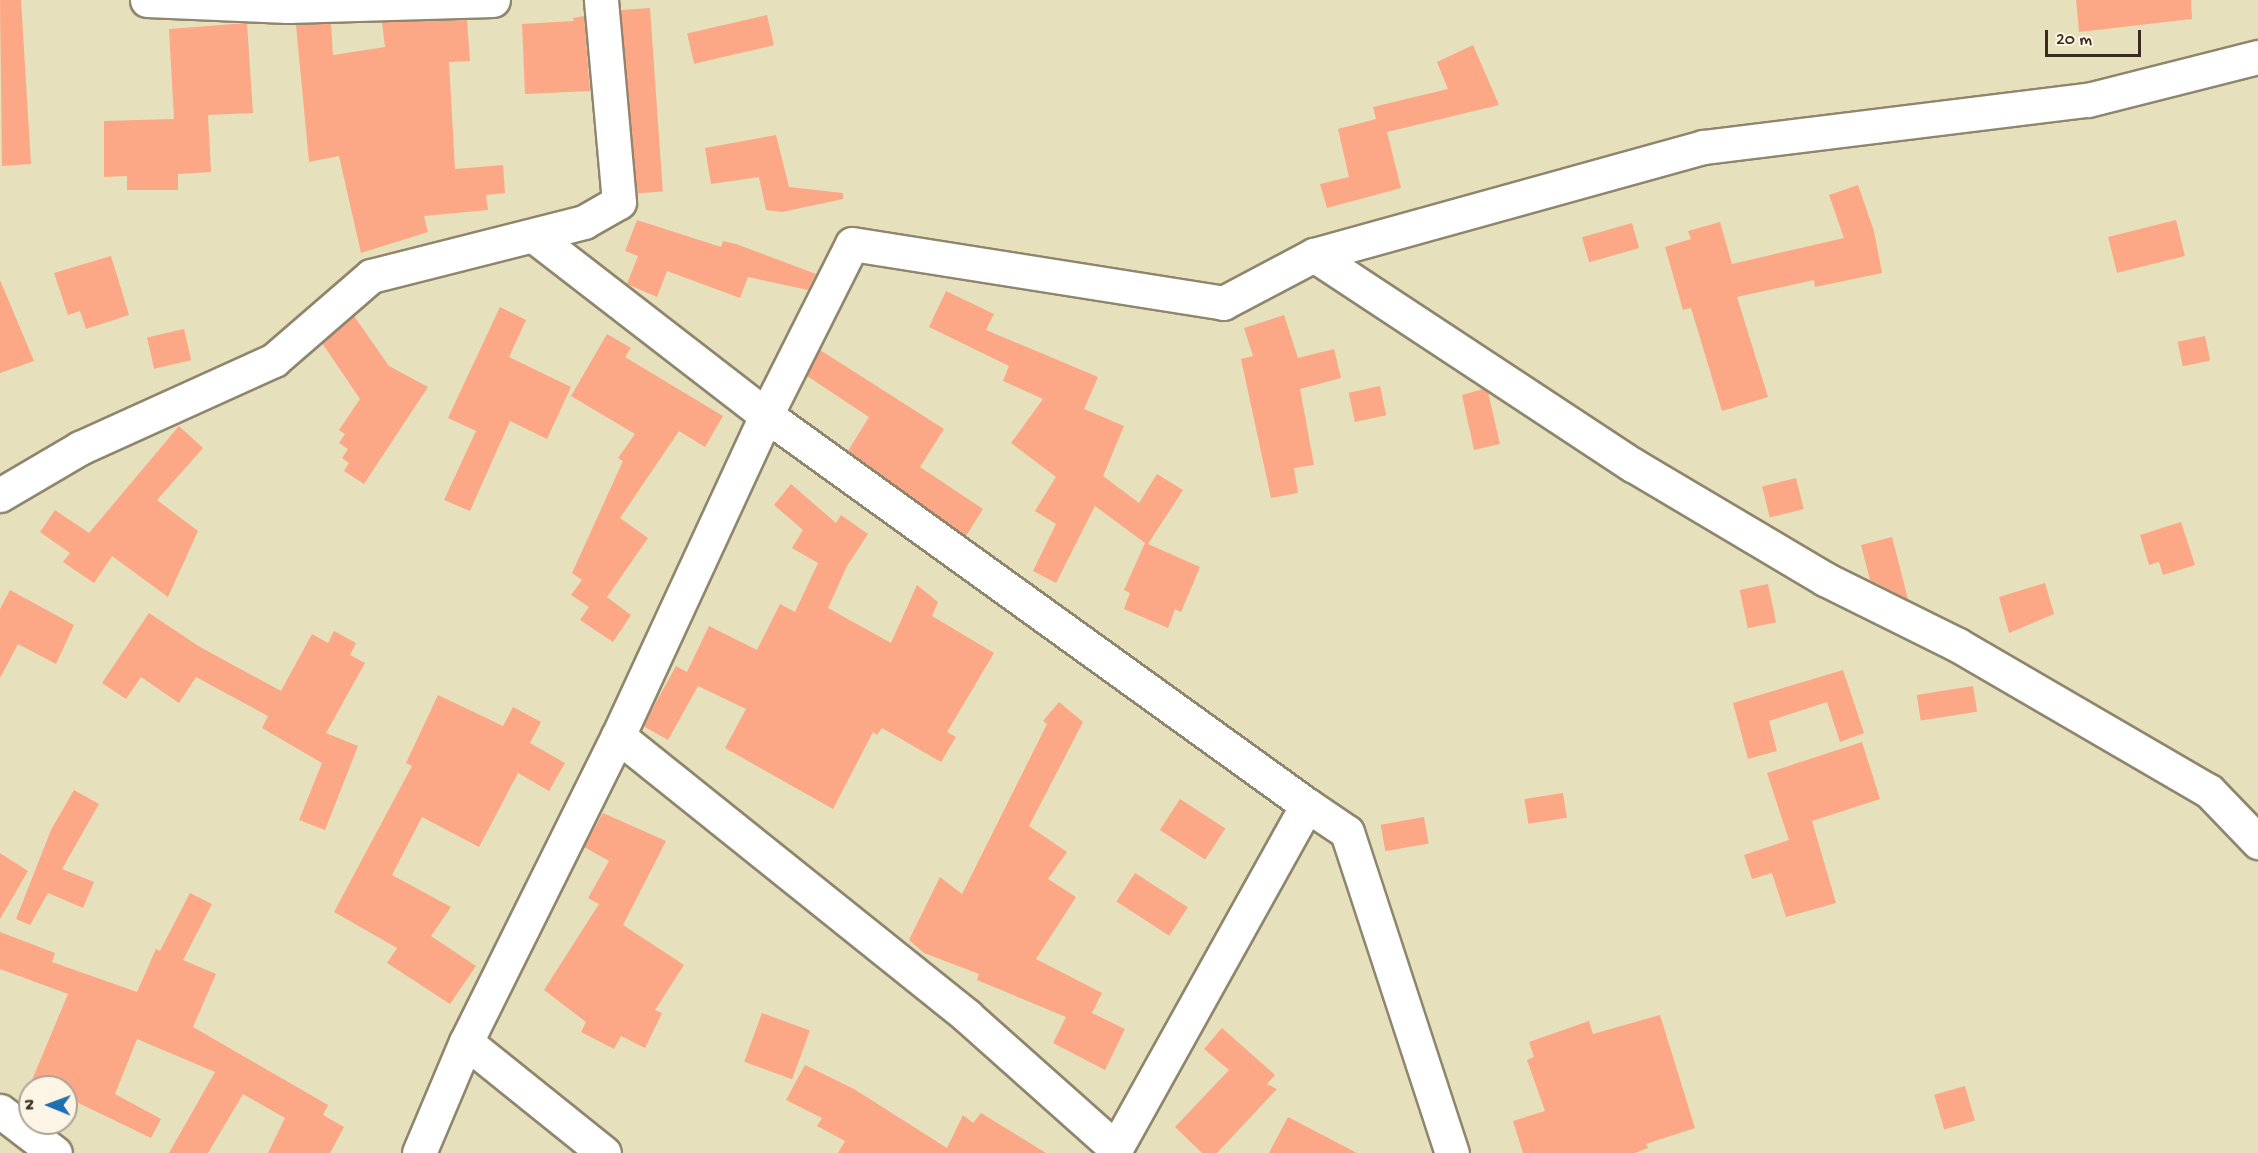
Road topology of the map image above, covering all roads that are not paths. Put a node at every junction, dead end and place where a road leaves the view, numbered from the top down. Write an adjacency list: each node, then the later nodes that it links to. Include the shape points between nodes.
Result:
1 (147, 0): 2 (street, via 288,6)
2 (492, 0)
3 (601, 0): 5 (street, via 619,202 584,222)
4 (2258, 57): 6 (street, via 2088,100 1702,147)
5 (534, 236): 7 (street); 8 (street, via 371,276 274,360 80,448)
6 (1314, 255): 7 (street, via 1223,303 852,244); 11 (street, via 1633,465 1825,579 1959,645 2209,790)
7 (766, 415): 9 (street); 10 (street)
8 (0, 494)
9 (618, 736): 12 (street); 14 (street, via 967,1016)
10 (1306, 805): 14 (street); 18 (street, via 1347,832)
11 (2258, 842)
12 (466, 1042): 16 (street); 17 (street)
13 (0, 1111): 15 (street)
14 (1114, 1151)
15 (55, 1153)
16 (418, 1153)
17 (604, 1153)
18 (1452, 1153)

